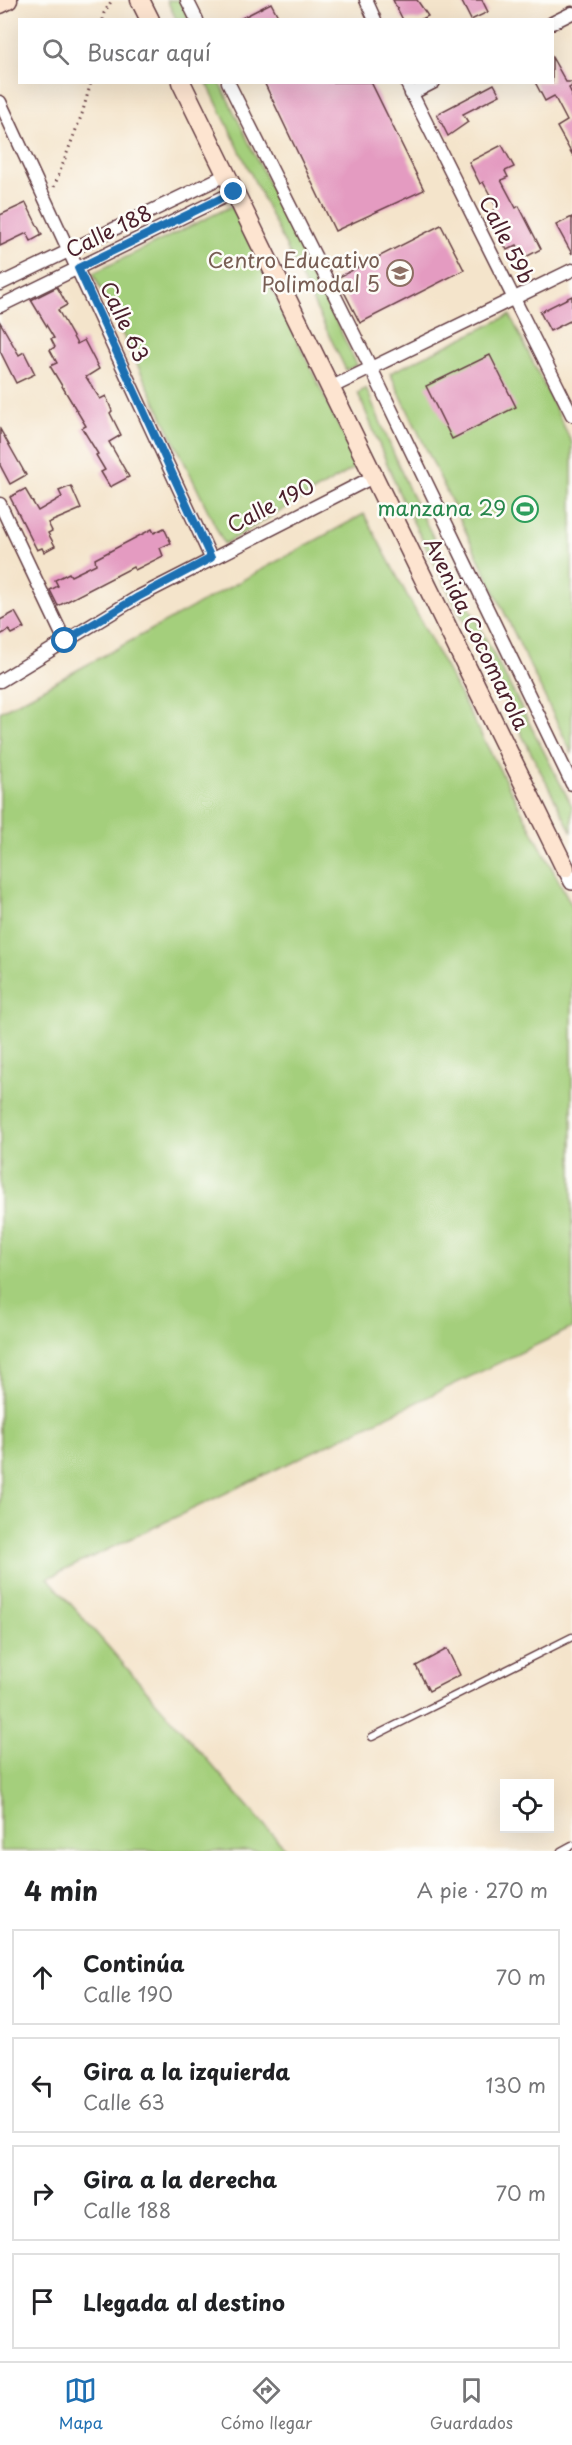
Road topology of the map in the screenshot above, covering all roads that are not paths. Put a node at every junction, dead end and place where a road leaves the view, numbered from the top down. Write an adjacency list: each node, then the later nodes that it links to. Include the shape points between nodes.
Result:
1 (8, 0): 5 (main road)
2 (140, 0): 7 (main road)
3 (187, 0): 8 (street)
4 (366, 0): 9 (street)
5 (0, 3)
6 (572, 13): 10 (street)
7 (149, 18)
8 (196, 18)
9 (374, 18)
10 (554, 22)
11 (182, 84): 16 (main road, Avenida Cocomarola)
12 (229, 84): 24 (street)
13 (426, 84): 14 (street)
14 (409, 88): 22 (street, Calle 59b)
15 (0, 102): 18 (street, Calle 63)
16 (226, 175): 17 (main road, Avenida Cocomarola); 18 (street, Calle 188)
17 (234, 192): 19 (street, Calle 188); 25 (main road, Avenida Cocomarola)
18 (70, 250): 19 (street, Calle 63); 21 (street, Calle 188)
19 (78, 268): 23 (street, Calle 188); 29 (street, Calle 63)
20 (572, 270): 22 (street)
21 (0, 284)
22 (514, 298): 24 (street); 26 (street, Calle 59b)
23 (0, 306)
24 (371, 368): 25 (street); 32 (street)
25 (330, 388): 27 (main road, Avenida Cocomarola)
26 (572, 415)
27 (373, 477): 29 (street, Calle 190); 33 (main road, Avenida Cocomarola)
28 (0, 504): 30 (street)
29 (211, 558): 30 (street, Calle 190)
30 (65, 641): 31 (street, Calle 190)
31 (0, 681)
32 (572, 784)
33 (570, 871)
34 (572, 1637): 35 (lane)
35 (372, 1737)
36 (572, 1845): 37 (lane)
37 (561, 1851)

